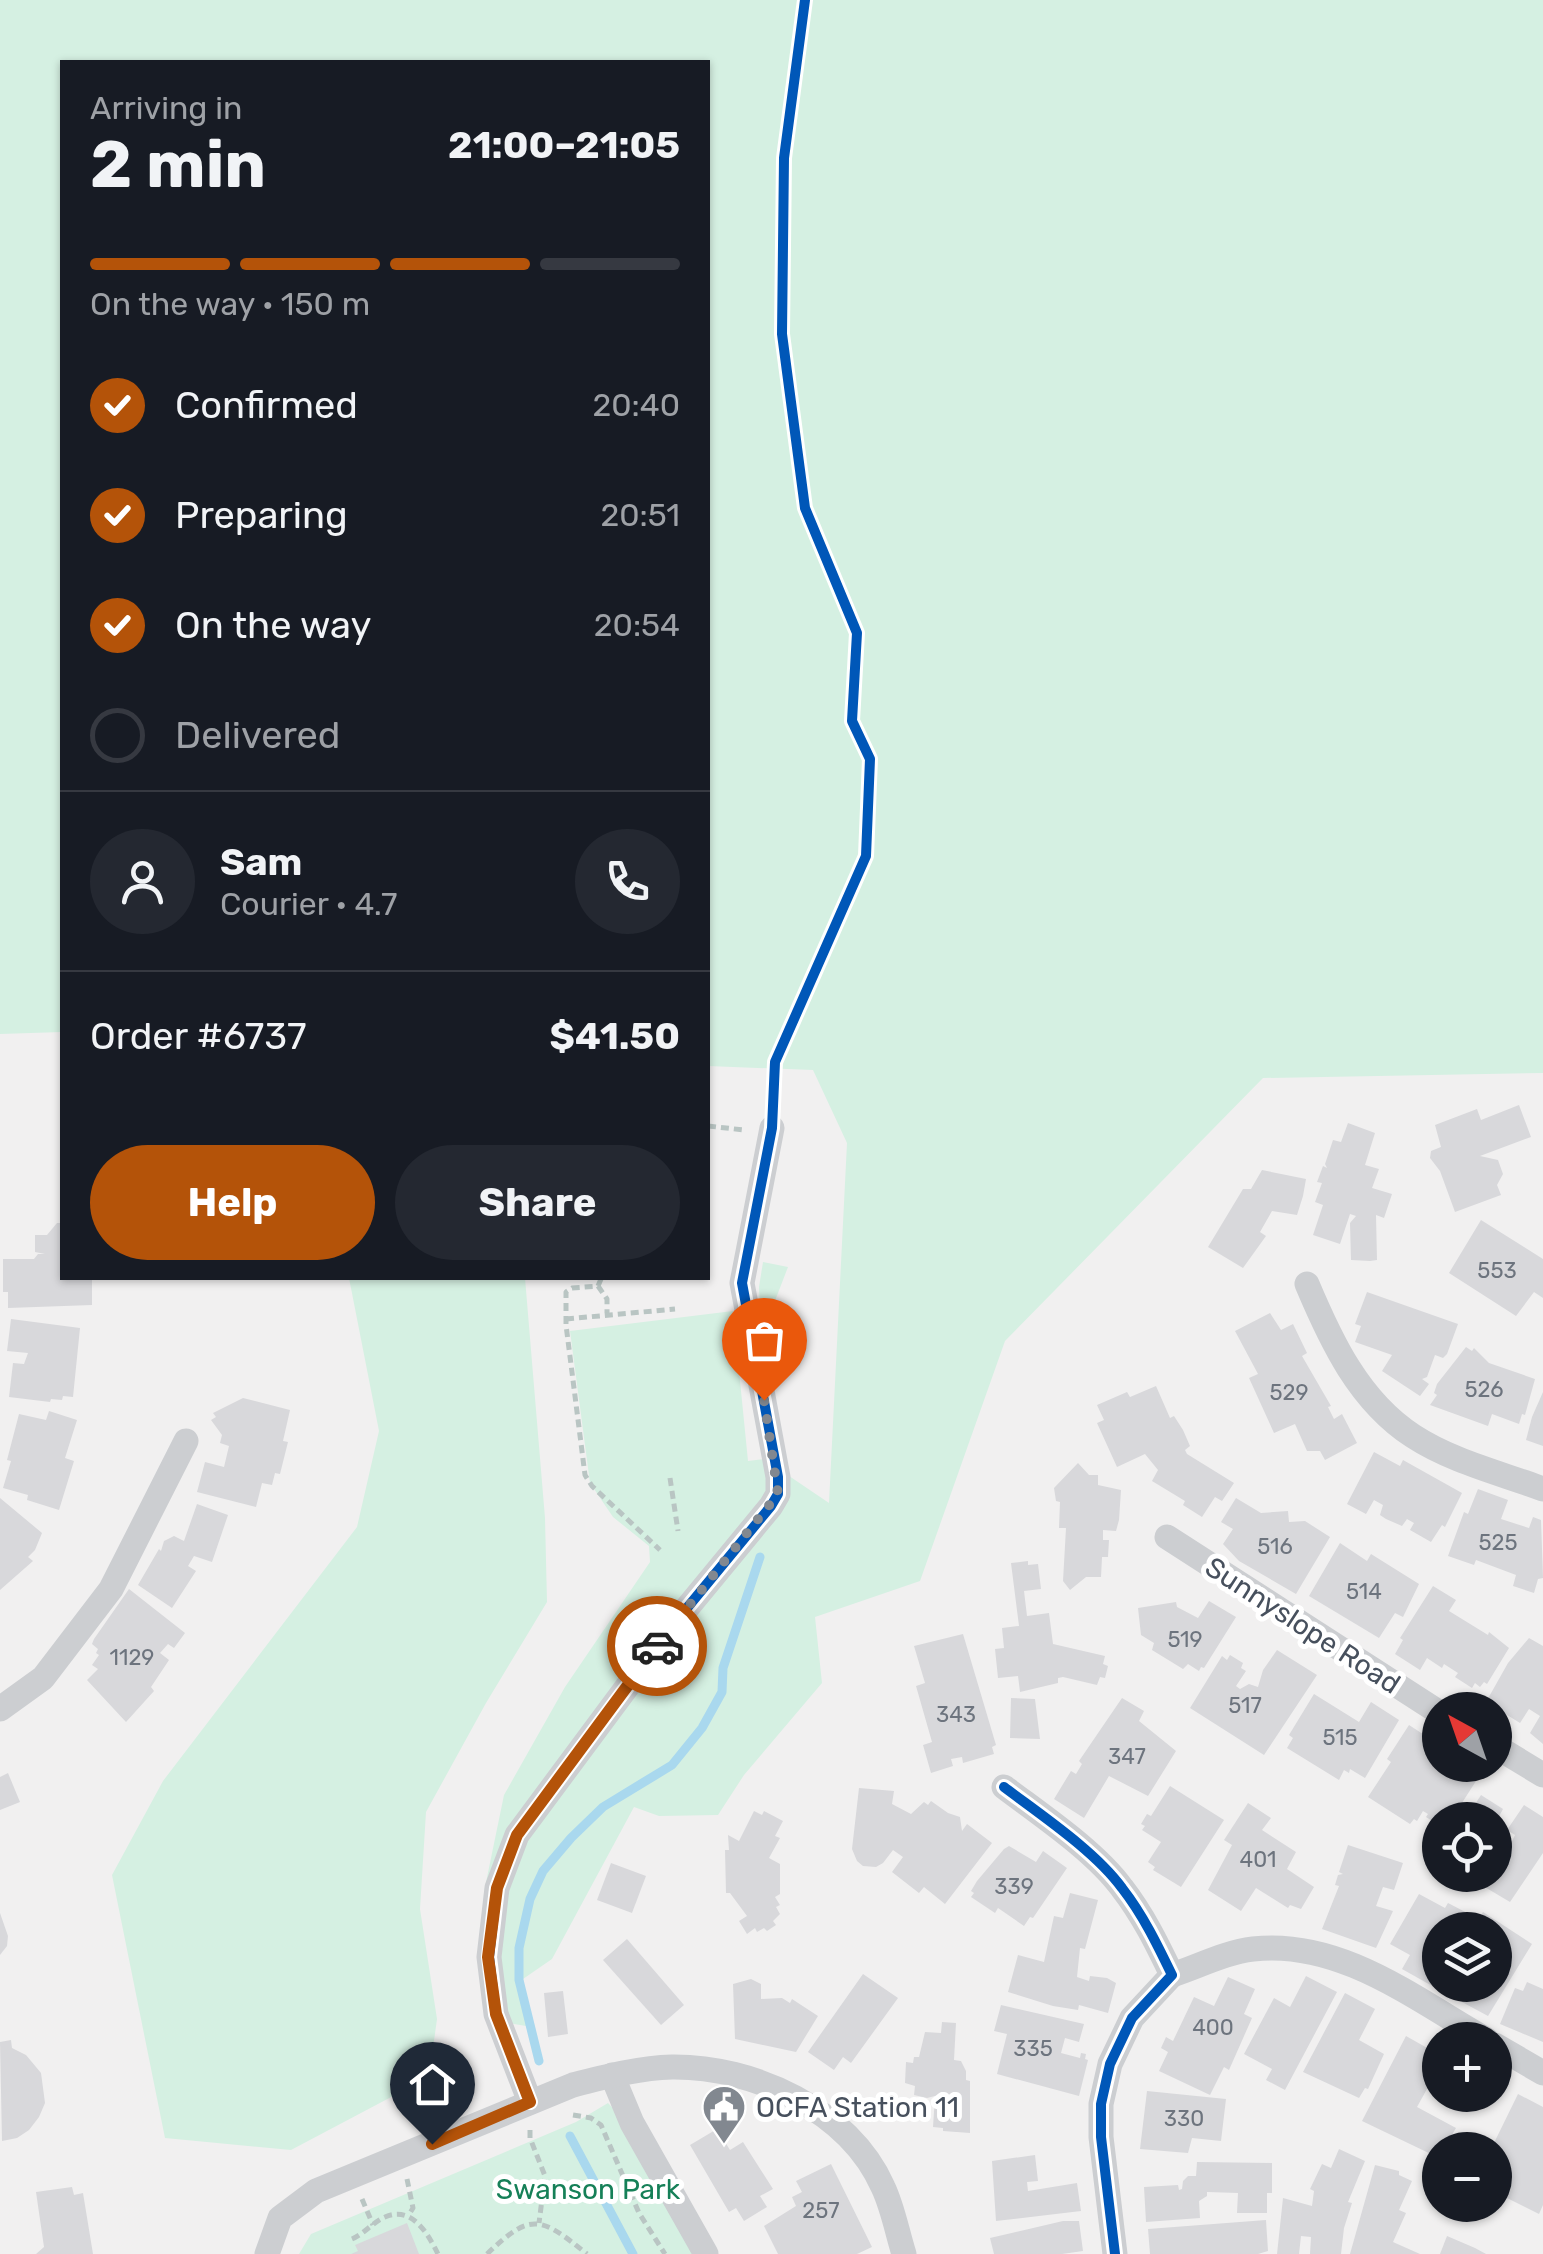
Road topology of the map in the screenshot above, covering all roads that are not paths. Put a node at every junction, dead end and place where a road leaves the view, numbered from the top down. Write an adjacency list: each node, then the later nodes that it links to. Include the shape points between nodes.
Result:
1 (771, 1133): 16 (street, via 742,1283 778,1494 517,1835 497,1888 488,1957 496,2014)
2 (1307, 1284): 4 (street, via 1340,1356 1390,1418 1449,1454)
3 (186, 1442): 7 (street, via 111,1589 43,1678)
4 (1543, 1488)
5 (1166, 1537): 6 (street, Sunnyslope Road)
6 (1422, 1701)
7 (0, 1709)
8 (1512, 1757): 9 (street)
9 (1543, 1776)
10 (1004, 1787): 11 (street, via 1120,1884)
11 (1172, 1975): 12 (street, via 1251,1949 1306,1950 1358,1966); 20 (street, via 1132,2018 1110,2064 1101,2104)
12 (1455, 2022)
13 (1512, 2055): 14 (street)
14 (1543, 2072)
15 (612, 2074): 16 (street); 18 (street); 19 (street, via 671,2067 716,2071 760,2082 822,2112 883,2186)
16 (530, 2102): 17 (street, via 316,2191 280,2218)
17 (267, 2254)
18 (706, 2254)
19 (904, 2254)
20 (1115, 2254)

